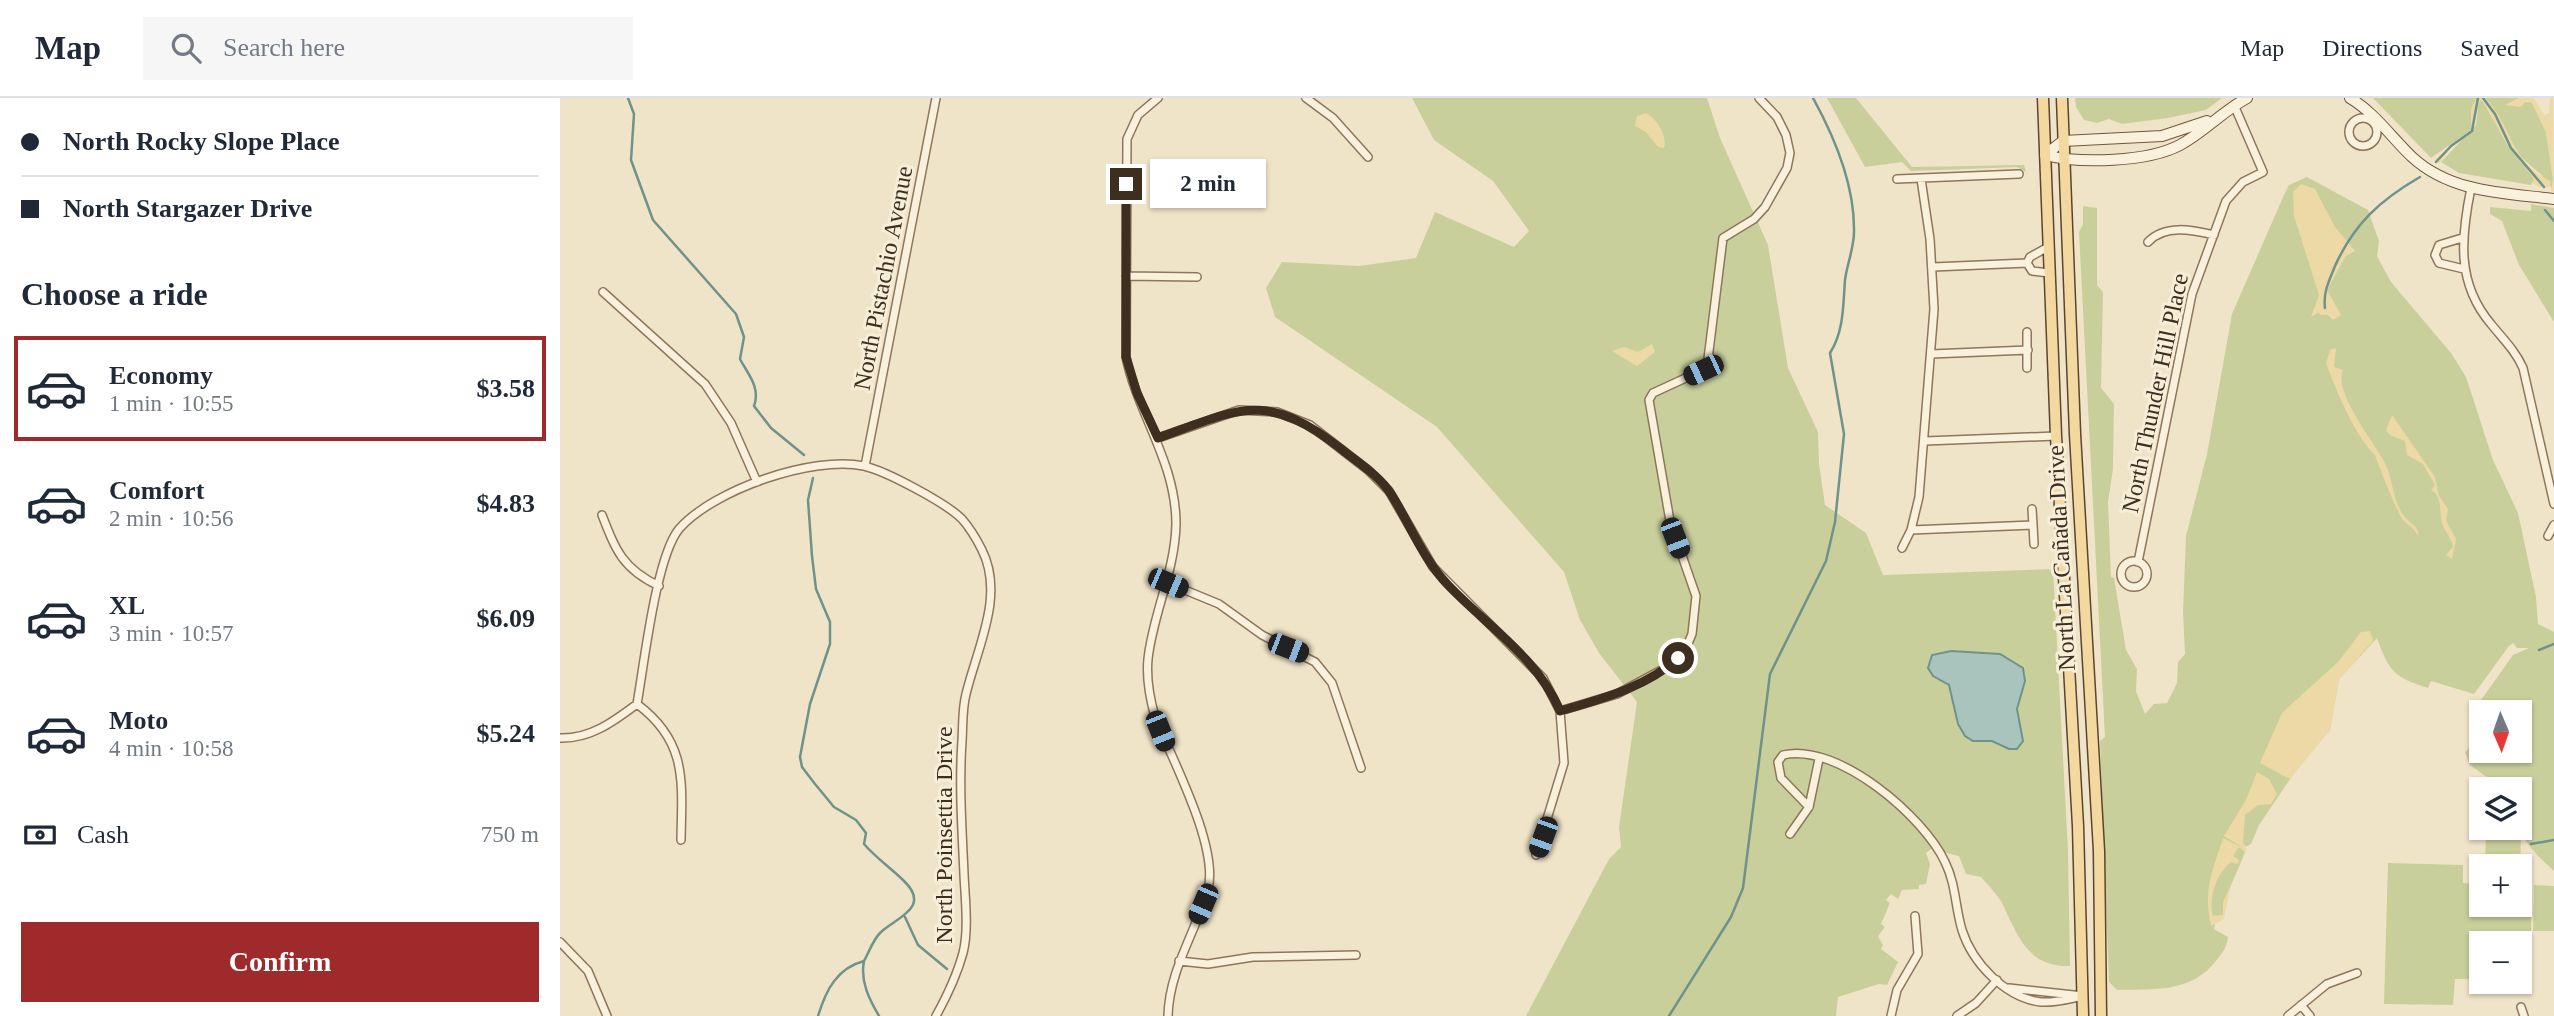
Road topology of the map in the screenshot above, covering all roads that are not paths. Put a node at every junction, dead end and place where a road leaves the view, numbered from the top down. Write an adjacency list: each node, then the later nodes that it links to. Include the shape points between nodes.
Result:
1 (936, 98): 40 (street, North Pistachio Avenue)
2 (1158, 98): 9 (street)
3 (1306, 98): 15 (street, via 1333,118)
4 (1759, 98): 57 (street, via 1786,135 1787,168 1754,219 1723,237 1703,370 1653,393 1649,400 1670,521 1696,596 1692,634 1669,666 1617,694)
5 (2043, 98): 14 (main road, North La Cañada Drive)
6 (2062, 98): 13 (main road, North La Cañada Drive)
7 (2247, 98): 10 (street)
8 (2350, 98): 12 (street)
9 (1148, 100): 30 (street, via 1127,139)
10 (2234, 105): 11 (street); 22 (street, North Thunder Hill Place, via 2263,172 2233,190)
11 (2217, 117): 13 (street, via 2162,136); 16 (street, via 2188,141 2159,153)
12 (2374, 119): 12 (street, via 2359,118 2351,123 2348,132 2355,144 2372,143 2377,130); 20 (street, via 2429,171)
13 (2063, 141): 14 (street); 16 (main road, North La Cañada Drive)
14 (2045, 155): 16 (street); 25 (main road, North La Cañada Drive)
15 (1368, 158)
16 (2064, 160): 54 (main road, North La Cañada Drive)
17 (2019, 174): 18 (street)
18 (1921, 178): 19 (street); 27 (street)
19 (1898, 179)
20 (2471, 188): 21 (street); 23 (street)
21 (2554, 199)
22 (2214, 235): 24 (street, via 2167,231); 51 (street, North Thunder Hill Place, via 2189,307)
23 (2462, 238): 28 (street); 28 (street, via 2439,244 2435,255 2445,265)
24 (2148, 242)
25 (2048, 247): 26 (street); 29 (main road, North La Cañada Drive)
26 (2027, 262): 27 (street); 29 (street, via 2032,271)
27 (1933, 267): 35 (street)
28 (2464, 269): 42 (street, via 2481,311 2514,349 2523,368)
29 (2049, 273): 37 (main road, North La Cañada Drive)
30 (1126, 276): 31 (street); 38 (street, via 1126,357)
31 (1198, 276)
32 (603, 292): 41 (street, via 705,384 731,423)
33 (2027, 332): 34 (street)
34 (2028, 350): 35 (street); 36 (street)
35 (1931, 354): 39 (street)
36 (2027, 368)
37 (2056, 436): 39 (street); 55 (main road, North La Cañada Drive)
38 (1158, 438): 52 (street, via 1175,502); 57 (street, via 1253,408 1293,416 1310,425 1389,491 1433,567 1543,678)
39 (1924, 441): 47 (street)
40 (865, 466): 41 (street, via 832,464); 76 (street, North Poinsettia Drive, via 924,493 962,519 983,552 992,589 985,633 965,696 960,774 964,951)
41 (757, 482): 53 (street, via 709,503 678,530 664,561)
42 (2554, 504)
43 (2032, 509): 46 (street)
44 (602, 515): 53 (street, via 617,552 636,575)
45 (2554, 524): 48 (street)
46 (2033, 525): 47 (street); 49 (street)
47 (1911, 530): 50 (street)
48 (2548, 536)
49 (2034, 544)
50 (1902, 548)
51 (2138, 562)
52 (1168, 583): 60 (street, via 1219,604 1262,635 1315,662 1332,683); 68 (street, via 1148,661 1150,699 1210,860 1208,887)
53 (660, 586): 56 (street)
54 (2084, 599): 55 (main road); 81 (main road, North La Cañada Drive, via 2098,838)
55 (2065, 600): 71 (main road, North La Cañada Drive)
56 (637, 704): 58 (street, via 579,738); 63 (street, via 656,718 676,748 682,778)
57 (1560, 711): 64 (street, via 1564,763)
58 (560, 738)
59 (1819, 759): 61 (street); 61 (street, via 1791,754 1777,762 1781,778); 70 (street, via 1874,784 1923,830 1946,863 1975,961)
60 (1361, 768)
61 (1809, 807): 62 (street)
62 (1790, 834)
63 (681, 839)
64 (1536, 855)
65 (1915, 916): 78 (street, via 1918,954 1897,990)
66 (560, 942): 75 (street, via 587,971)
67 (1356, 955): 68 (street, via 1253,957 1208,964)
68 (1179, 961): 77 (street)
69 (2357, 973): 72 (street, via 2327,985)
70 (1997, 980): 71 (street, via 2021,997 2040,1002); 74 (street)
71 (2083, 996): 80 (main road, North La Cañada Drive)
72 (2301, 1005): 82 (street); 83 (street)
73 (2521, 1007): 84 (street)
74 (1968, 1013): 79 (street)
75 (607, 1016)
76 (936, 1016)
77 (1168, 1016)
78 (1891, 1016)
79 (1957, 1016)
80 (2083, 1016)
81 (2101, 1016)
82 (2288, 1016)
83 (2310, 1016)
84 (2524, 1016)

